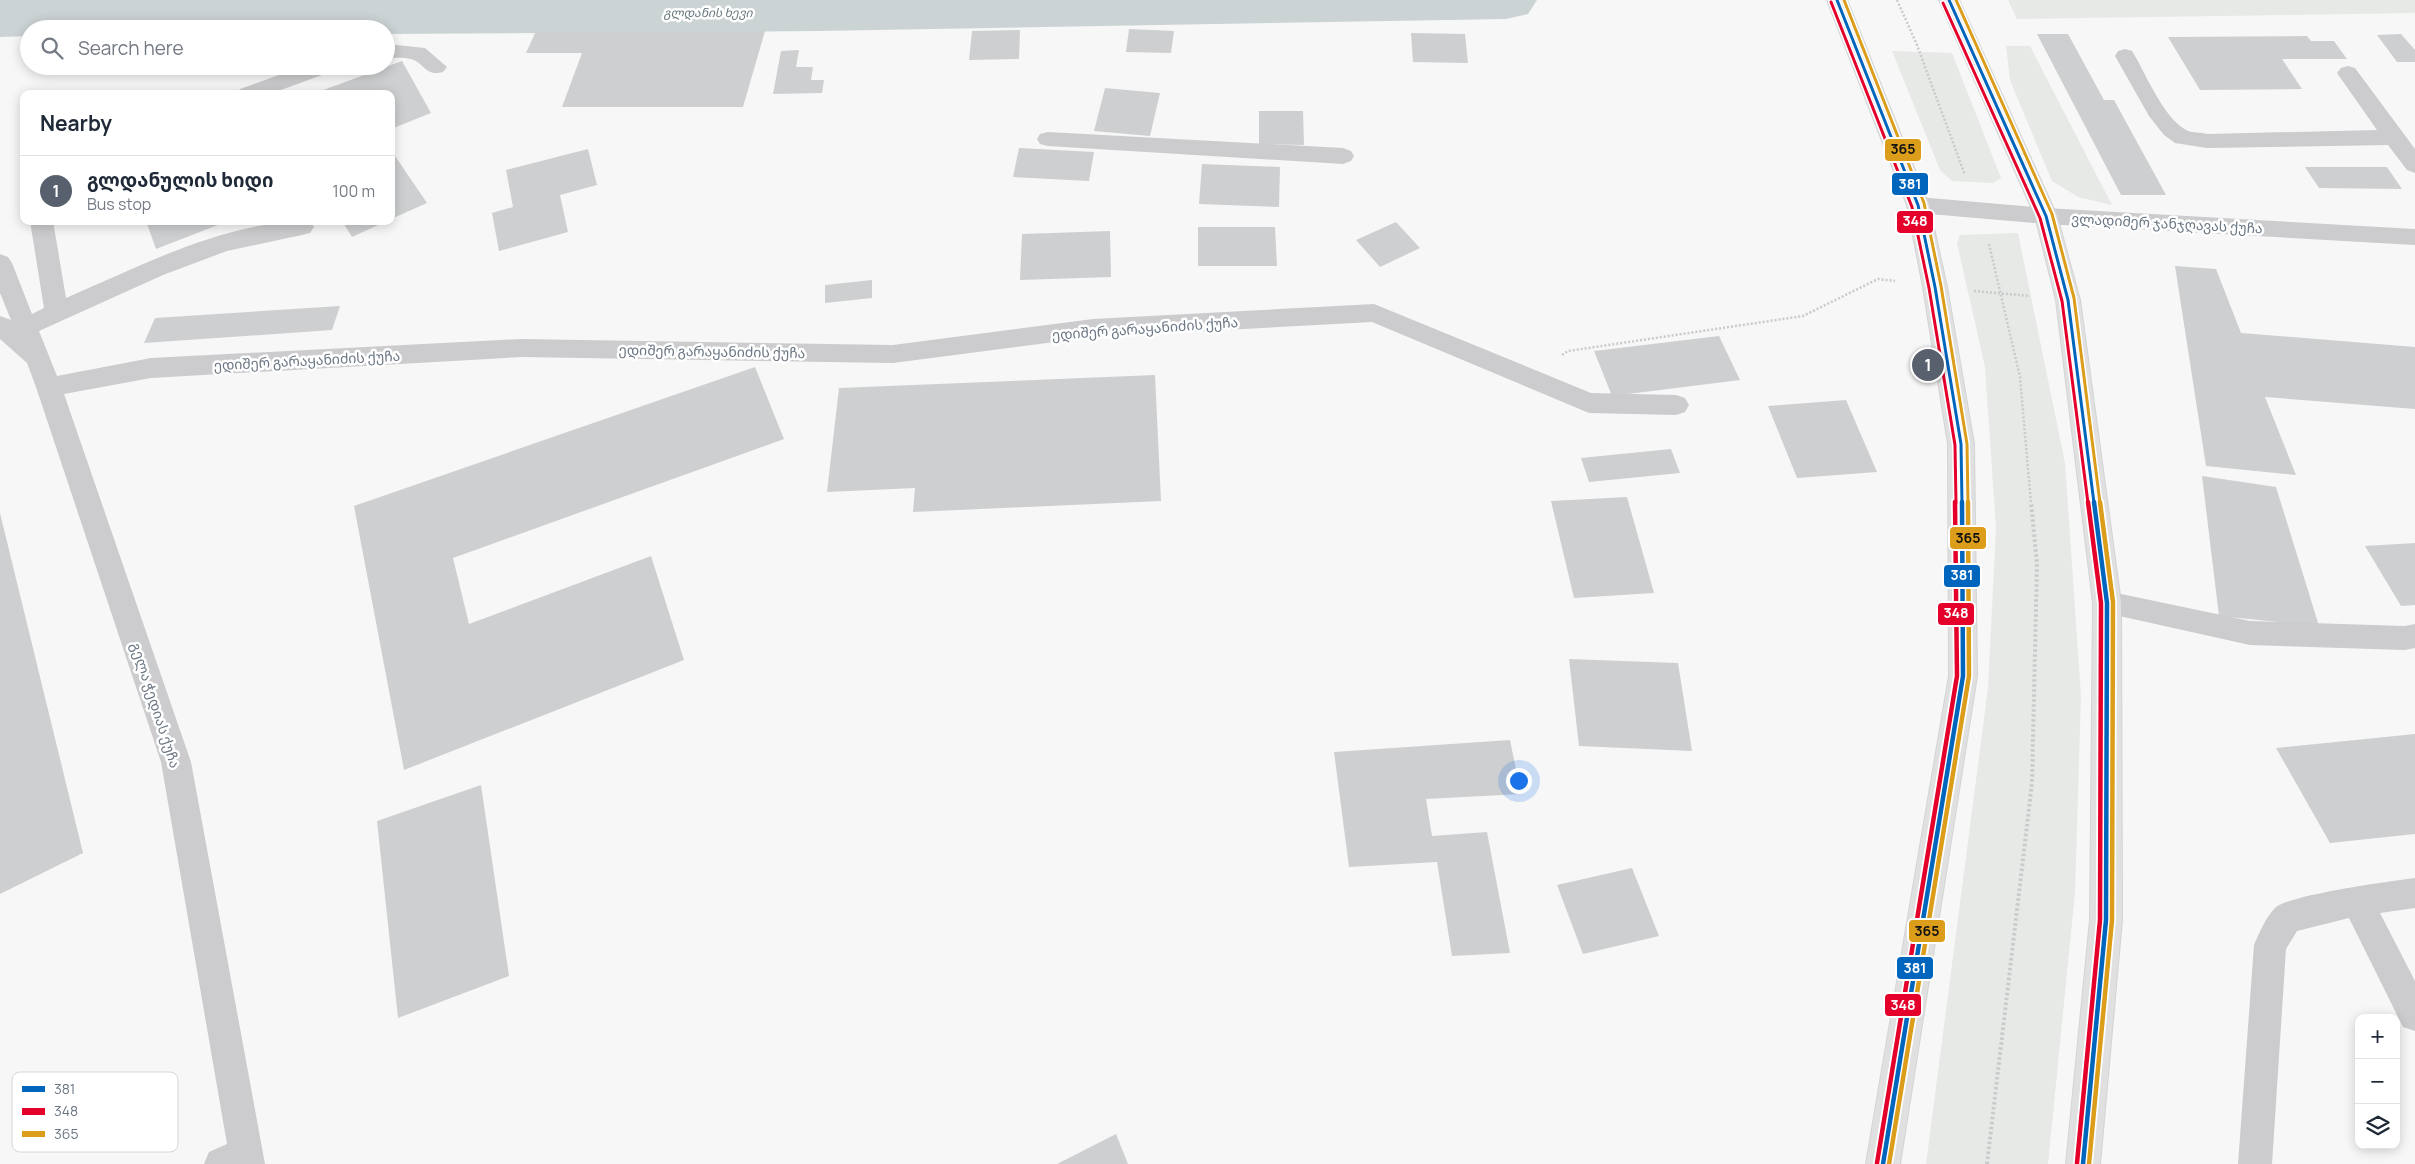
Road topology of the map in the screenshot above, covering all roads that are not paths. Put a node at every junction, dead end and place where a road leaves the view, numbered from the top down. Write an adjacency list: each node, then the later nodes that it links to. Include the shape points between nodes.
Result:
1 (1837, 0): 13 (main road)
2 (1950, 0): 14 (main road)
3 (395, 52): 5 (street, via 418,53)
4 (2125, 56): 9 (street, via 2157,111 2171,130 2181,137 2207,141)
5 (436, 66)
6 (2348, 73): 9 (street)
7 (301, 75): 8 (street)
8 (259, 90)
9 (2394, 137): 12 (street)
10 (1048, 139): 11 (street)
11 (1343, 156)
12 (2415, 165)
13 (1918, 205): 14 (street, ვლადიმერ ჯანჯღავას ქუჩა); 29 (main road, via 1961,444 1963,676)
14 (2046, 216): 17 (street, ვლადიმერ ჯანჯღავას ქუჩა); 23 (main road, via 2068,300)
15 (42, 225): 19 (street)
16 (302, 227): 19 (street, via 223,242)
17 (2415, 237)
18 (0, 263): 20 (street, გელა ჭედიას ქუჩა)
19 (57, 313): 20 (street)
20 (13, 326): 21 (street, გელა ჭედიას ქუჩა, via 38,359)
21 (49, 387): 22 (street, ედიშერ გარაყანიძის ქუჩა, via 150,368 522,348 893,354 1093,328 1374,313 1588,403); 28 (street, გელა ჭედიას ქუჩა, via 176,762)
22 (1676, 405)
23 (2107, 603): 24 (street, via 2250,633); 30 (main road, via 2106,920)
24 (2415, 636)
25 (2415, 892): 26 (street)
26 (2356, 901): 27 (street); 31 (street, via 2287,918 2270,945)
27 (2415, 1015)
28 (238, 1160)
29 (1883, 1164)
30 (2083, 1164)
31 (2255, 1164)

